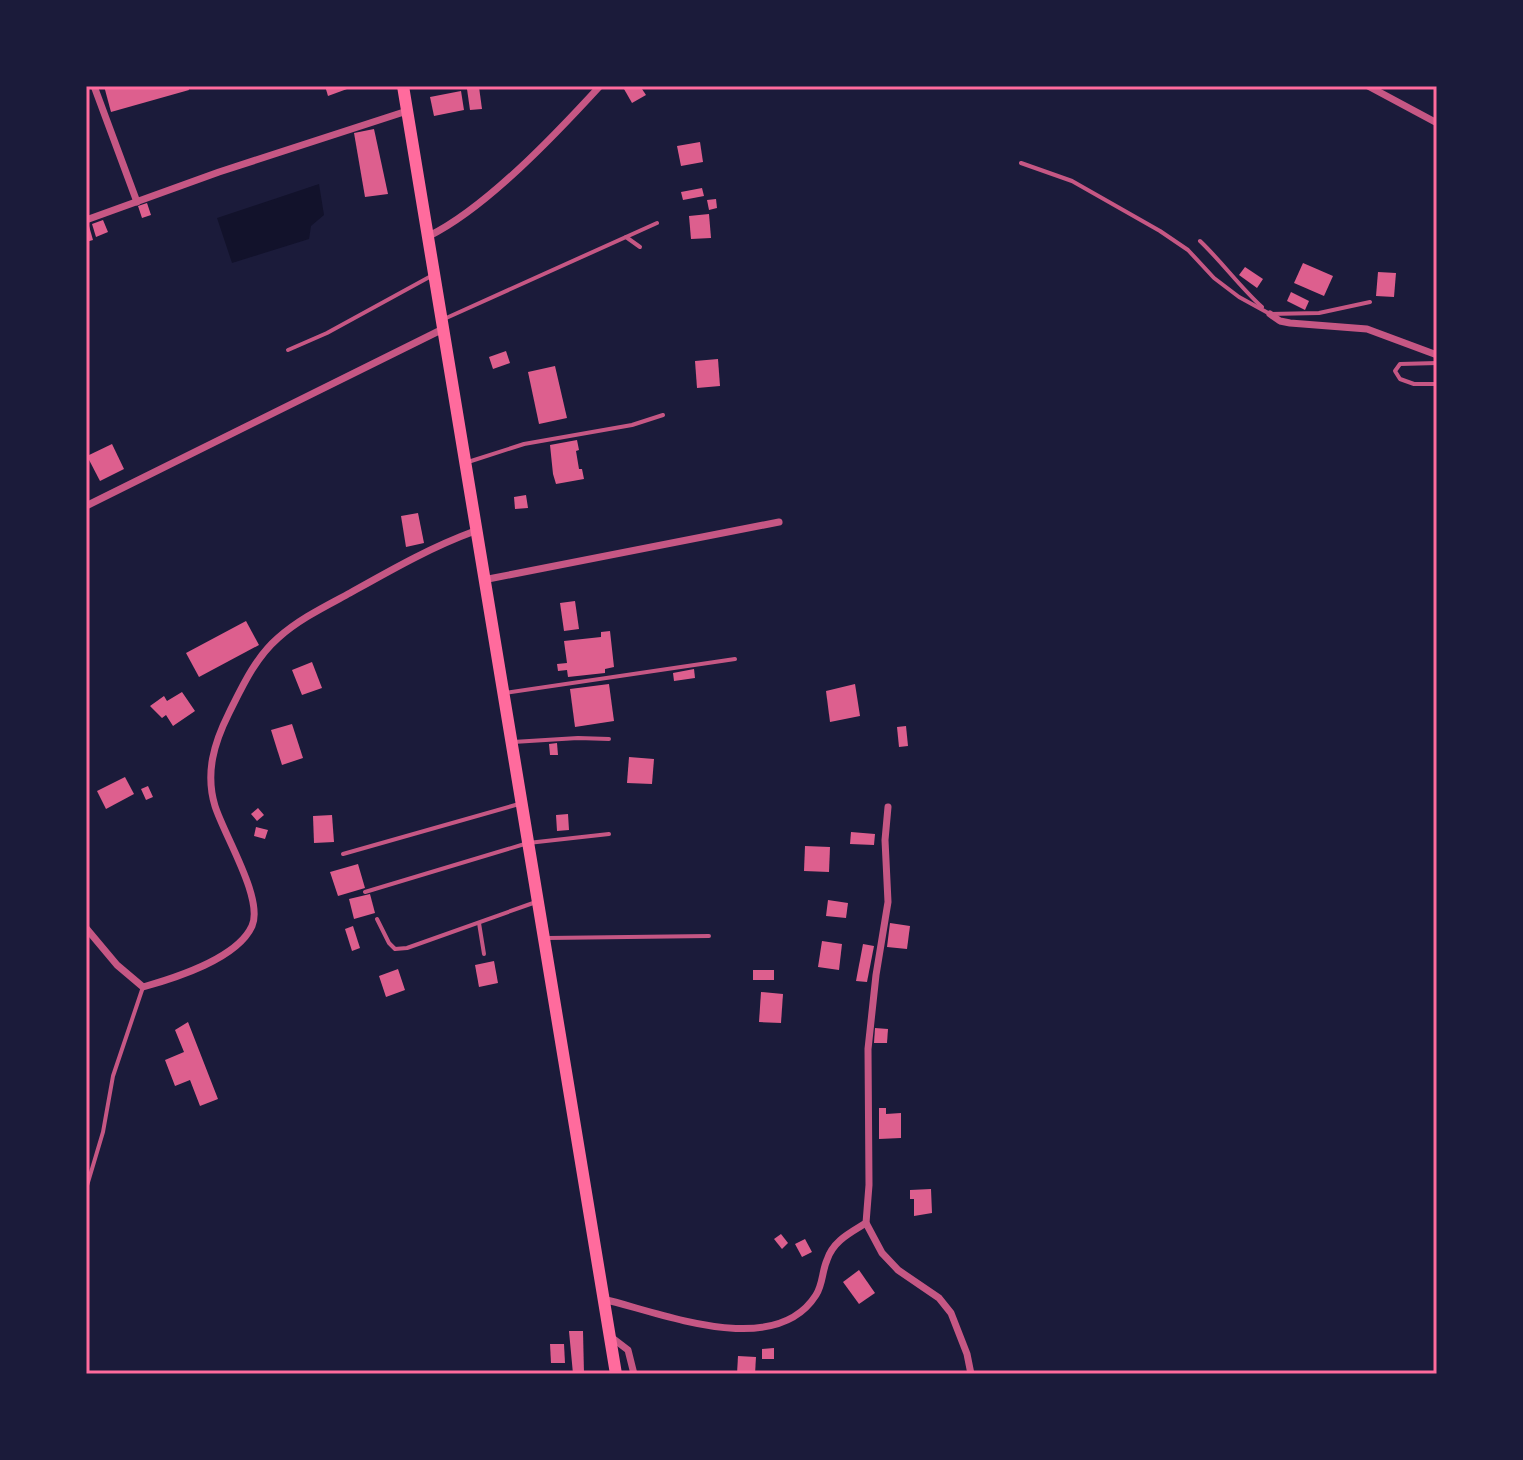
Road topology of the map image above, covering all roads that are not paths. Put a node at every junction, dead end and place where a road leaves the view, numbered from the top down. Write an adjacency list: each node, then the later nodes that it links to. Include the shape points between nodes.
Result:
1 (94, 86): 8 (street)
2 (403, 86): 5 (main road)
3 (600, 86): 11 (street, via 503,182)
4 (1368, 86): 6 (street)
5 (407, 111): 8 (street); 11 (main road)
6 (1437, 123)
7 (1021, 163): 17 (lane, via 1072,181 1160,231 1239,297)
8 (137, 202): 9 (street)
9 (86, 220)
10 (657, 223): 12 (lane)
11 (429, 236): 15 (main road)
12 (626, 237): 14 (lane); 18 (lane)
13 (1200, 241): 17 (lane)
14 (640, 247)
15 (435, 274): 18 (main road); 19 (lane)
16 (1370, 302): 17 (lane, via 1319,313)
17 (1270, 314): 20 (street, via 1290,323 1367,329)
18 (443, 324): 24 (main road); 25 (street)
19 (288, 350)
20 (1437, 355)
21 (1437, 363): 22 (lane, via 1400,364 1395,371 1414,384)
22 (1437, 384)
23 (663, 415): 24 (lane, via 534,442)
24 (466, 463): 27 (main road)
25 (86, 506)
26 (779, 522): 28 (street)
27 (475, 531): 28 (main road); 46 (street, via 322,608 277,638 262,655 216,740 210,772 214,805 253,902 253,923 244,938 216,959)
28 (483, 580): 30 (main road)
29 (735, 659): 30 (lane)
30 (503, 693): 32 (main road)
31 (609, 739): 32 (lane)
32 (511, 743): 33 (main road)
33 (521, 804): 36 (main road); 37 (lane)
34 (888, 807): 48 (street, via 888,902 868,1049)
35 (609, 834): 36 (lane)
36 (528, 843): 38 (lane); 39 (main road)
37 (343, 854)
38 (365, 892)
39 (538, 901): 41 (lane); 44 (main road)
40 (377, 919): 41 (lane, via 395,949)
41 (479, 923): 45 (lane)
42 (86, 928): 46 (street)
43 (709, 936): 44 (lane)
44 (545, 938): 49 (main road)
45 (484, 954)
46 (143, 987): 47 (lane, via 113,1076)
47 (86, 1189)
48 (866, 1223): 49 (street, via 835,1245 817,1294 805,1308 774,1326 708,1325); 53 (street, via 898,1270 939,1298 951,1313)
49 (603, 1299): 50 (main road)
50 (609, 1336): 51 (main road); 52 (street, via 628,1350)
51 (616, 1374)
52 (634, 1374)
53 (971, 1374)

